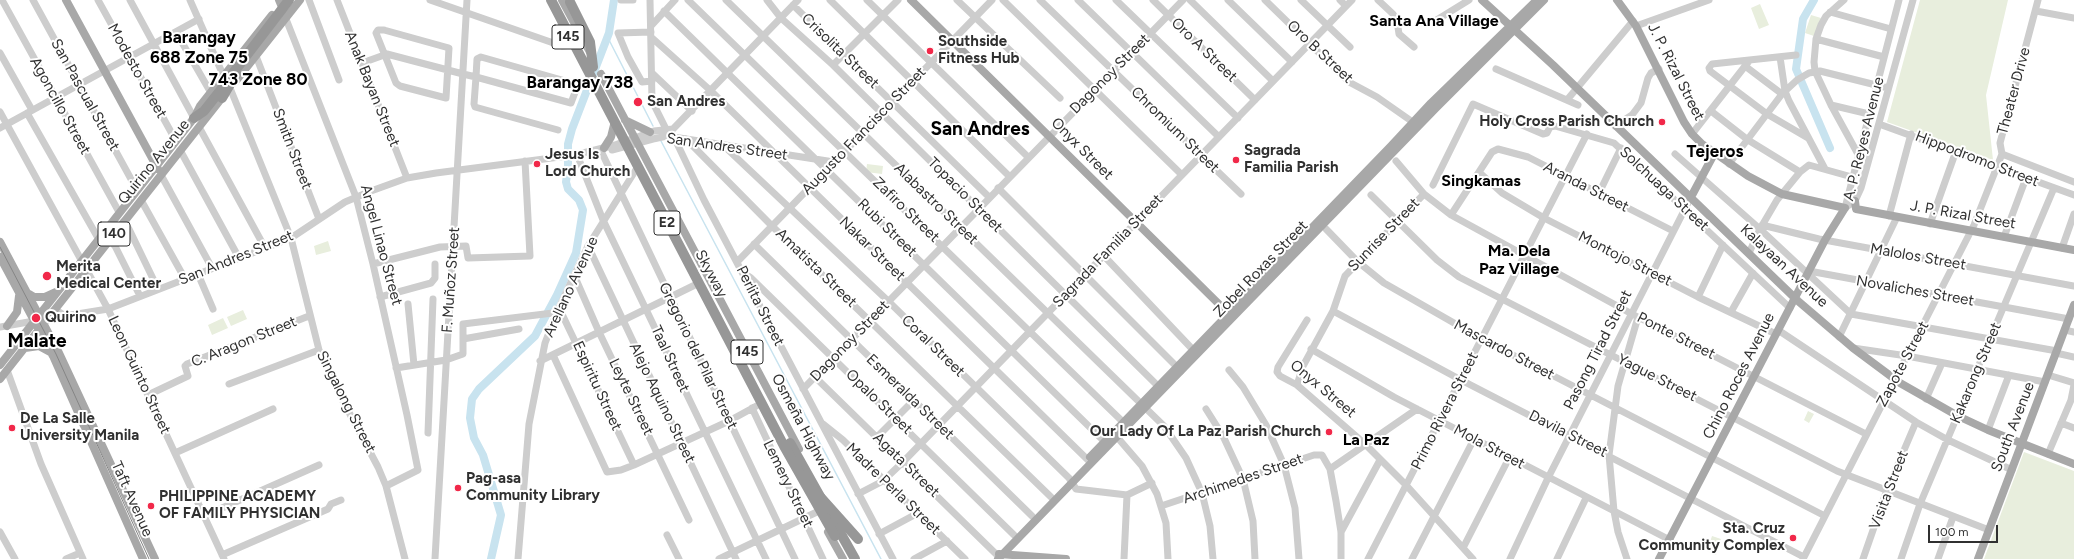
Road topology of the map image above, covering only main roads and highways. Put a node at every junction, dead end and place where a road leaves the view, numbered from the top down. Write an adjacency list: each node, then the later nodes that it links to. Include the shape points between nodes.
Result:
1 (66, 0): 29 (main road)
2 (295, 0): 18 (highway)
3 (300, 0): 15 (main road, Quirino Avenue / 140)
4 (550, 0): 19 (main road, Osmeña Highway / 145, via 573,46); 64 (highway, Skyway / E2, bridge, via 784,446)
5 (559, 0): 19 (highway, Skyway / E2)
6 (562, 0): 19 (main road, Osmeña Highway / 145)
7 (568, 0): 19 (highway, bridge, via 590,42)
8 (911, 0): 17 (main road, Onyx Street)
9 (918, 0): 17 (main road, Onyx Street)
10 (1482, 0): 16 (main road, Kalayaan Avenue)
11 (1537, 0): 16 (main road, Zobel Roxas Street)
12 (1544, 0): 16 (main road, Zobel Roxas Street)
13 (1617, 0): 28 (main road, J. P. Rizal Street, via 1635,23 1684,122 1692,134)
14 (283, 1): 15 (main road, Angel Linao Street); 20 (highway, bridge)
15 (286, 19): 18 (main road, Quirino Avenue / 140)
16 (1512, 29): 31 (main road, Kalayaan Avenue); 42 (main road, Zobel Roxas Street)
17 (954, 39): 42 (main road, Onyx Street)
18 (254, 55): 20 (main road, Quirino Avenue / 140); 22 (highway, via 233,78)
19 (594, 69): 23 (main road, Osmeña Highway / 145); 56 (highway, Skyway / E2)
20 (227, 82): 22 (main road, Quirino Avenue / 140); 24 (highway); 24 (main road, Quirino Avenue / 140, via 211,93 200,106)
21 (595, 89): 25 (main road, Osmeña Highway / 145)
22 (222, 98): 24 (main road, Quirino Avenue / 140)
23 (625, 120): 26 (main road); 66 (main road, Osmeña Highway / 145)
24 (197, 122): 29 (main road, Quirino Avenue / 140, via 176,141); 30 (main road, Quirino Avenue / 140)
25 (614, 125): 27 (main road, via 611,137); 57 (main road, Osmeña Highway / 145)
26 (650, 132)
27 (603, 150)
28 (1714, 154): 31 (main road, Pasong Tirad Street); 33 (main road, J. P. Rizal Street, via 1782,194)
29 (156, 166): 30 (main road); 38 (main road, Quirino Avenue / 140)
30 (161, 175): 45 (main road, Quirino Avenue / 140)
31 (1691, 197): 40 (main road, Kalayaan Avenue)
32 (1855, 201): 35 (main road, J. P. Rizal Street, via 1856,209)
33 (1845, 208): 40 (main road, Chino Roces Avenue)
34 (0, 242): 39 (main road, Taft Avenue)
35 (2074, 250)
36 (0, 257): 37 (main road, Taft Avenue)
37 (18, 291): 43 (main road, Taft Avenue); 44 (main road, via 19,308 16,316)
38 (58, 291): 39 (main road, via 45,297 34,297); 43 (main road, Quirino Avenue / 140)
39 (29, 294): 43 (main road, Taft Avenue)
40 (1795, 298): 52 (main road, Kalayaan Avenue, via 1853,348 1926,399 1988,430); 68 (main road, Chino Roces Avenue)
41 (2074, 306): 52 (main road, South Avenue)
42 (1233, 314): 51 (main road, Zobel Roxas Street)
43 (37, 318): 45 (main road, Taft Avenue); 48 (main road, Quirino Avenue / 140)
44 (4, 326)
45 (42, 327): 46 (main road, Quirino Avenue / 140); 47 (main road, Taft Avenue); 50 (main road, Taft Avenue)
46 (25, 348): 47 (main road, via 39,346); 49 (main road, Quirino Avenue / 140)
47 (53, 356): 50 (main road, Taft Avenue)
48 (0, 365)
49 (0, 379)
50 (73, 392): 61 (main road, Taft Avenue); 62 (main road, Taft Avenue)
51 (1143, 406): 53 (main road, Zobel Roxas Street, via 1123,422); 53 (main road, Zobel Roxas Street, via 1117,437)
52 (2022, 443): 54 (main road, Kalayaan Avenue); 69 (main road, South Avenue)
53 (1106, 444): 55 (main road, Zobel Roxas Street)
54 (2074, 464)
55 (1071, 480): 59 (main road, Zobel Roxas Street); 59 (main road, Zobel Roxas Street, via 1050,497 1014,535)
56 (815, 491): 58 (highway, bridge); 65 (highway, Skyway / E2, bridge)
57 (819, 511): 63 (main road, Osmeña Highway / 145); 64 (main road, Osmeña Highway)
58 (858, 539)
59 (998, 557): 60 (main road)
60 (1018, 558): 67 (main road)
61 (142, 559)
62 (154, 559)
63 (843, 559)
64 (848, 559)
65 (855, 559)
66 (858, 559)
67 (1066, 559)
68 (1659, 559)
69 (1978, 559)

